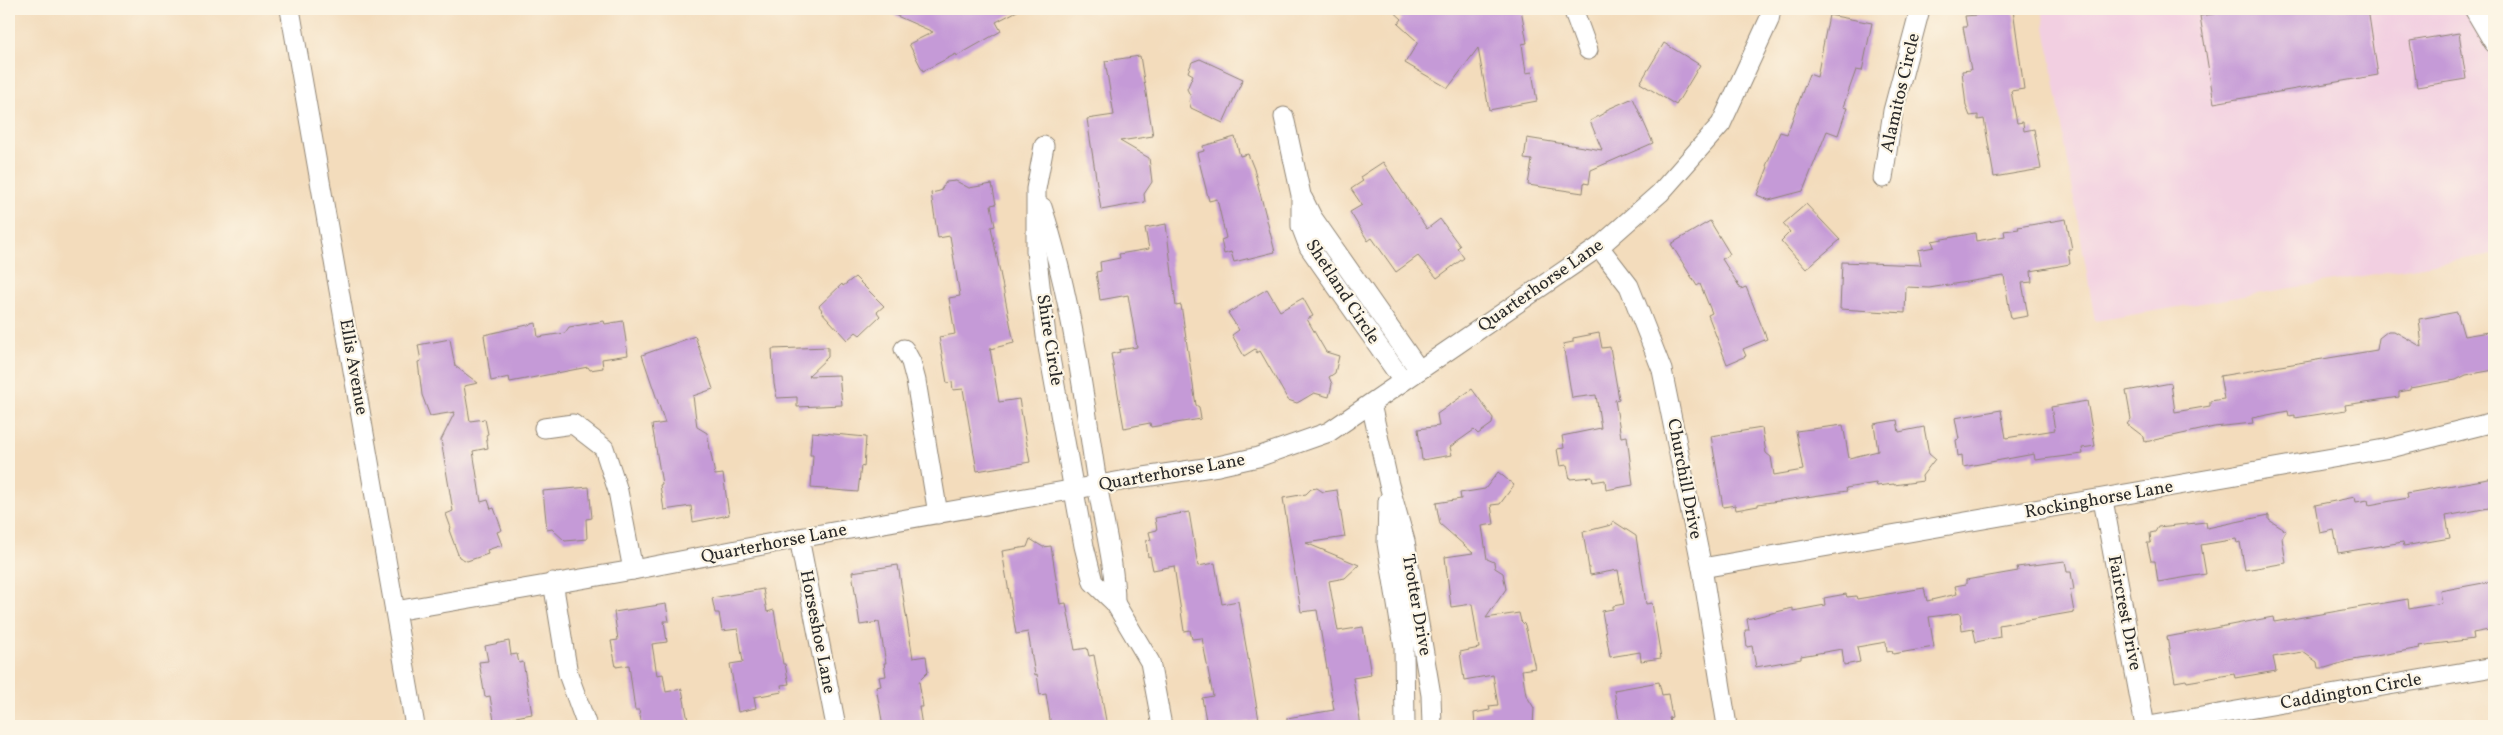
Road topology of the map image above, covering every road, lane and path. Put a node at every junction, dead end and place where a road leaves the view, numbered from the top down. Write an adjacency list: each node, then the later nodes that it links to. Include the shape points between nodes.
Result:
1 (290, 9): 30 (street, Ellis Avenue)
2 (1573, 9): 7 (street)
3 (1771, 9): 13 (street, Quarterhorse Lane, via 1769,20 1721,124 1660,193)
4 (1920, 9): 10 (street, Alamitos Circle, via 1893,111)
5 (2474, 9): 6 (street)
6 (2494, 43)
7 (1588, 50)
8 (1284, 117): 12 (street, Shetland Circle)
9 (1044, 146): 11 (street, Shire Circle)
10 (1883, 178)
11 (1036, 189): 21 (street, Shire Circle, via 1068,299); 22 (street, Shire Circle, via 1036,250 1046,336)
12 (1301, 195): 15 (street, Shetland Circle, via 1312,217); 16 (street, Shetland Circle, via 1301,226 1309,247)
13 (1599, 247): 15 (street, Quarterhorse Lane); 26 (street, Churchill Drive, via 1629,286 1662,370)
14 (904, 349): 24 (street, via 916,381)
15 (1419, 370): 16 (street, Quarterhorse Lane)
16 (1403, 382): 17 (street, Quarterhorse Lane)
17 (1371, 404): 20 (street, Trotter Drive); 21 (street, Quarterhorse Lane, via 1329,432 1258,457)
18 (2494, 422): 23 (street, Rockinghorse Lane, via 2390,448)
19 (544, 428): 27 (street, via 573,424 604,448 618,491)
20 (1389, 485): 36 (street, Trotter Drive, via 1387,543 1404,646); 37 (street, Trotter Drive, via 1405,541 1431,695)
21 (1098, 486): 22 (street, Quarterhorse Lane); 29 (street, Shire Circle, via 1115,577)
22 (1075, 490): 24 (street, Quarterhorse Lane); 29 (street, Shire Circle, via 1093,582)
23 (2103, 500): 26 (street, Rockinghorse Lane); 39 (street, Faircrest Drive)
24 (938, 514): 25 (street, Quarterhorse Lane)
25 (798, 538): 27 (street, Quarterhorse Lane); 34 (street, Horseshoe Lane)
26 (1702, 568): 38 (street, Churchill Drive)
27 (632, 570): 28 (street, Quarterhorse Lane)
28 (553, 582): 30 (street, Quarterhorse Lane); 33 (street, via 568,674)
29 (1115, 603): 35 (street, Shire Circle, via 1150,662)
30 (395, 611): 32 (street, Ellis Avenue)
31 (2494, 667): 40 (street, Caddington Circle)
32 (416, 726)
33 (587, 726)
34 (836, 726)
35 (1162, 726)
36 (1406, 726)
37 (1432, 726)
38 (1727, 726)
39 (2145, 726)
40 (2149, 726)

